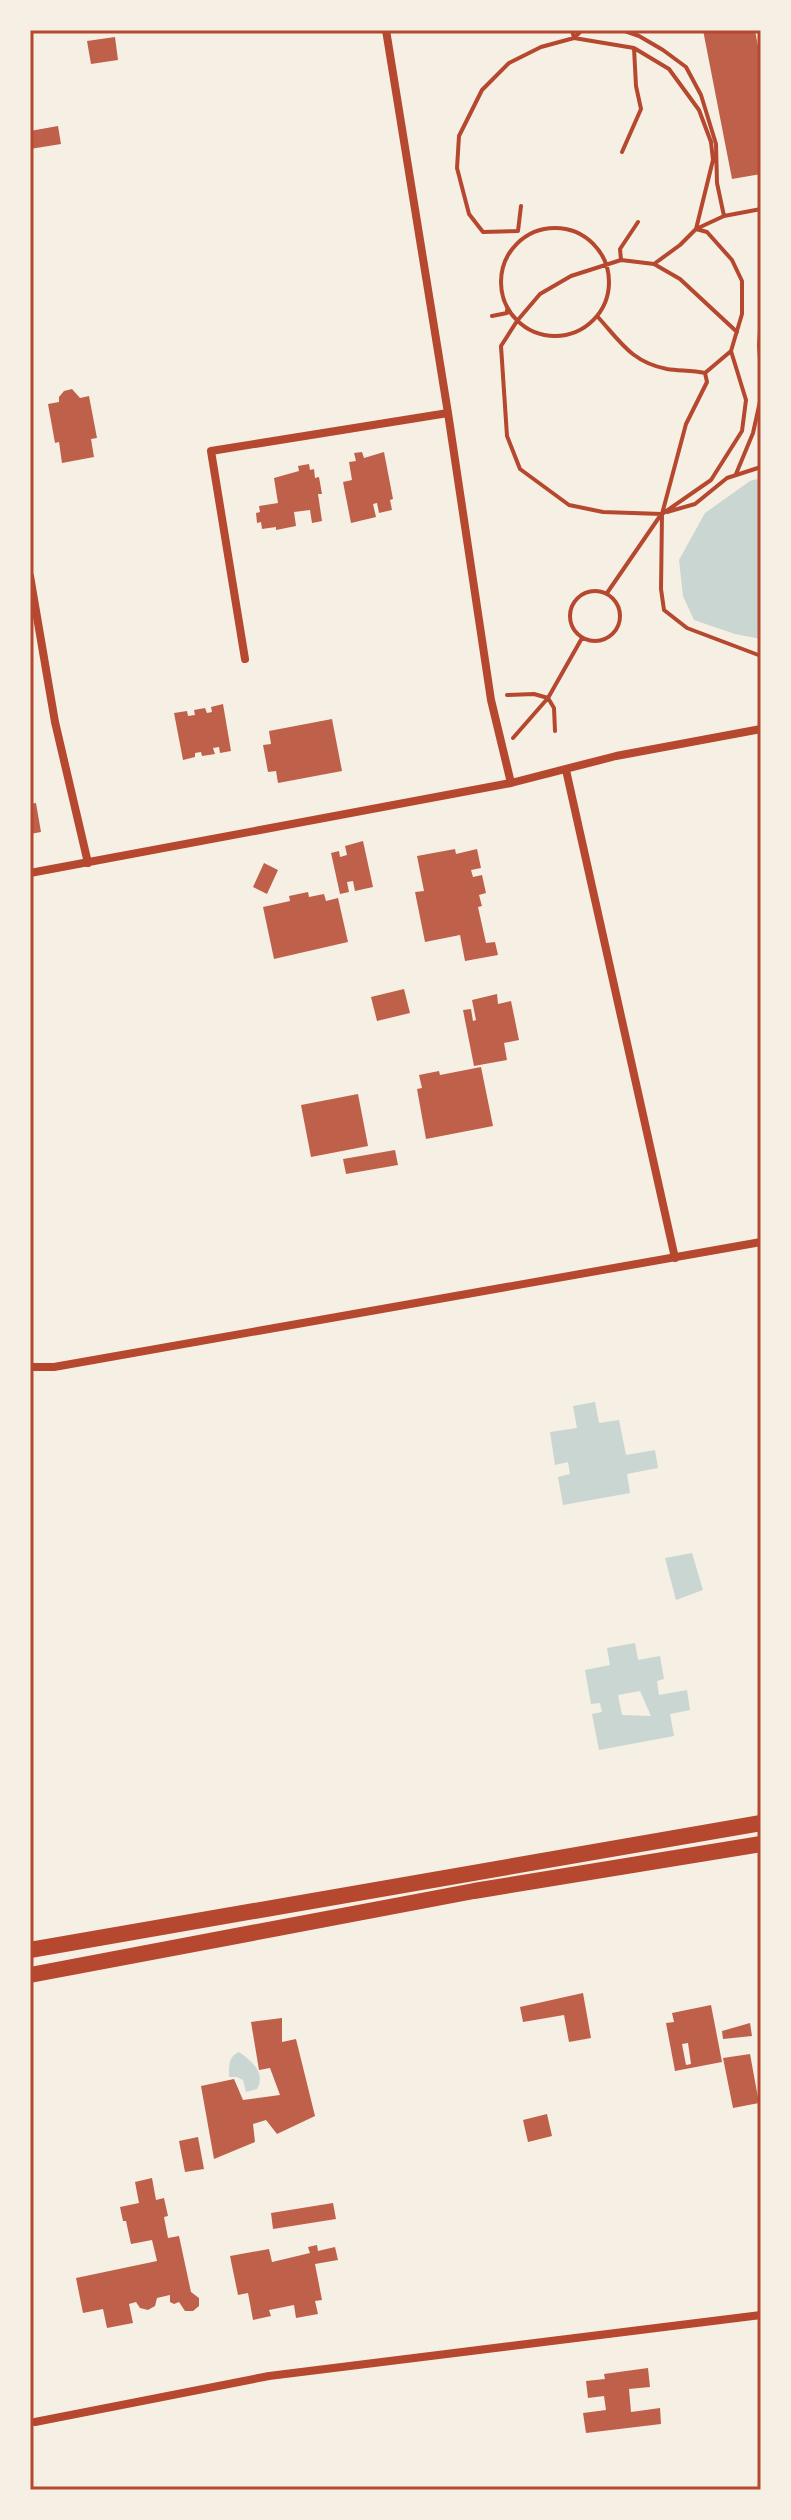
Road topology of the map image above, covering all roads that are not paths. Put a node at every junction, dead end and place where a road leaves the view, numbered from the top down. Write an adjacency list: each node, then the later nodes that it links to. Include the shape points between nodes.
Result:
1 (386, 30): 2 (street)
2 (448, 413): 4 (street, via 211,451); 7 (street, via 491,700)
3 (30, 576): 8 (street, via 55,722)
4 (245, 659)
5 (761, 729): 6 (street)
6 (566, 770): 7 (street); 11 (street)
7 (511, 783): 8 (street)
8 (88, 863): 9 (street)
9 (30, 873)
10 (761, 1242): 11 (street)
11 (675, 1258): 12 (street)
12 (30, 1367)
13 (761, 1823): 15 (main road)
14 (761, 1844): 16 (main road, via 474,1891)
15 (30, 1950)
16 (30, 1975)
17 (761, 2315): 18 (street, via 269,2376)
18 (35, 2422)

